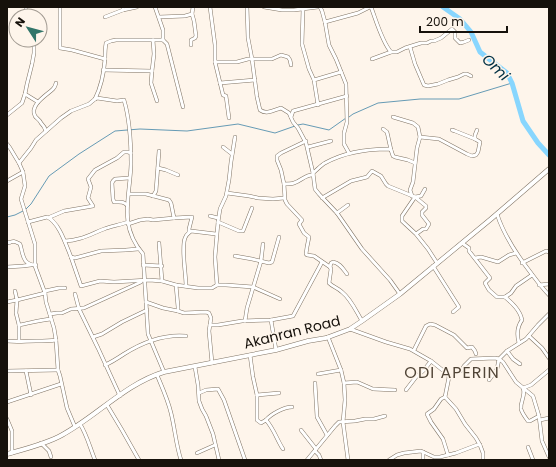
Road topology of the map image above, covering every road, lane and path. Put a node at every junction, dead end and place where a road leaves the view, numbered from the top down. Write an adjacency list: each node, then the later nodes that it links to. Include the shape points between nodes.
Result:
1 (60, 7): 23 (street, via 60,48)
2 (137, 7): 11 (street)
3 (155, 7): 14 (street)
4 (194, 7): 12 (street)
5 (210, 7): 26 (street)
6 (247, 7): 24 (street)
7 (264, 7): 10 (street, via 282,10)
8 (319, 7): 10 (street); 15 (street)
9 (371, 7): 15 (street); 22 (street)
10 (303, 8): 33 (street, via 302,44)
11 (123, 9): 13 (street)
12 (192, 14): 14 (street); 19 (street, via 196,36 191,40)
13 (105, 16)
14 (159, 17): 17 (street)
15 (325, 22): 30 (street, via 329,45)
16 (152, 40): 17 (street); 23 (street, via 111,40 106,43); 29 (street)
17 (163, 40): 42 (street, via 167,44)
18 (469, 40): 20 (street, via 460,43 452,29 438,40)
19 (191, 45)
20 (410, 47): 22 (street); 31 (street, via 424,85 438,84 464,74)
21 (34, 48): 36 (street)
22 (391, 52): 25 (street)
23 (104, 59): 28 (street)
24 (252, 59): 26 (street); 27 (street, via 272,59 281,55 288,57); 32 (street)
25 (372, 59)
26 (215, 62): 34 (street)
27 (291, 65)
28 (103, 70): 29 (street); 38 (street)
29 (152, 71): 39 (street, via 151,83)
30 (341, 72): 33 (street); 37 (street)
31 (471, 76)
32 (255, 80): 34 (street); 45 (street, via 260,110 267,113 281,108)
33 (314, 80): 41 (street)
34 (220, 83): 46 (street, via 223,95 226,96)
35 (56, 84): 40 (street, via 53,90)
36 (25, 94): 40 (street); 43 (street, via 22,103)
37 (347, 96): 41 (street); 61 (street, via 344,144)
38 (96, 97): 50 (street, via 89,104 71,110); 62 (street, via 124,100 129,122)
39 (157, 101)
40 (38, 102): 50 (street, via 35,106 35,116)
41 (318, 105): 45 (street, via 293,112)
42 (183, 107)
43 (7, 115)
44 (393, 116): 52 (street, via 413,123 418,127)
45 (291, 117): 54 (street)
46 (229, 118)
47 (383, 129): 59 (street, via 387,132)
48 (452, 130): 53 (street)
49 (477, 130): 53 (street)
50 (46, 131): 65 (street)
51 (235, 137): 63 (street)
52 (420, 137): 53 (street, via 439,139 472,156 476,155 480,144); 64 (street)
53 (475, 139)
54 (306, 141): 58 (street); 73 (street, via 277,156)
55 (331, 141): 58 (street)
56 (7, 144): 65 (street)
57 (223, 147): 63 (street)
58 (308, 147): 69 (street)
59 (391, 150): 61 (street, via 369,149); 64 (street, via 395,157)
60 (159, 151): 66 (street)
61 (349, 153): 69 (street, via 325,163)
62 (131, 154): 71 (street); 87 (street, via 124,152 95,170 88,179 91,187 88,198 93,206 64,211)
63 (232, 154): 75 (street)
64 (415, 162): 78 (street, via 410,190)
65 (19, 163): 68 (street)
66 (158, 168): 70 (street); 77 (street, via 156,191)
67 (549, 169): 85 (main road, Akanran Road)
68 (23, 172): 72 (street); 90 (street, via 25,186 21,199)
69 (313, 174): 73 (street, via 292,184); 80 (street, via 315,189)
70 (178, 175)
71 (129, 178): 76 (street); 81 (street, via 114,179 112,183 114,202)
72 (7, 181)
73 (284, 184): 79 (street)
74 (425, 189): 78 (street, via 421,196)
75 (227, 193): 79 (street, via 258,198); 89 (street)
76 (128, 194): 77 (street); 81 (street)
77 (153, 196): 88 (street, via 169,200)
78 (414, 197): 80 (street, via 388,186 381,176 372,171 367,177 351,181); 95 (street, via 402,216 402,221); 95 (street, via 426,206 422,215 430,224)
79 (284, 198): 109 (street, via 302,220 299,224 309,237 306,254)
80 (322, 198): 84 (street)
81 (127, 204): 92 (street)
82 (348, 205): 84 (street)
83 (252, 208): 91 (street, via 243,231)
84 (337, 213): 131 (street, via 356,241)
85 (497, 214): 100 (main road, Akanran Road); 104 (street, via 500,225)
86 (210, 216): 89 (street)
87 (50, 217): 90 (street); 97 (street)
88 (174, 218): 92 (street); 93 (street, via 192,217)
89 (218, 218): 91 (street)
90 (28, 222): 111 (street, via 35,244)
91 (218, 222): 94 (street)
92 (128, 223): 97 (street); 102 (street)
93 (189, 232): 94 (street); 125 (street, via 184,245)
94 (216, 234): 123 (street)
95 (416, 234): 113 (street, via 428,249)
96 (279, 236): 108 (street, via 272,262)
97 (65, 241): 106 (street)
98 (7, 242): 111 (street, via 15,241 20,244 22,257)
99 (159, 243): 114 (street)
100 (462, 243): 107 (street); 113 (main road, Akanran Road)
101 (263, 244): 108 (street)
102 (138, 249): 106 (street, via 101,251); 112 (street, via 143,254)
103 (549, 252): 110 (street)
104 (516, 253): 107 (street, via 498,262); 110 (street)
105 (235, 256): 108 (street)
106 (71, 257): 119 (street, via 81,286 100,281)
107 (476, 258): 133 (street, via 490,278 485,283 489,290 497,297)
108 (261, 261): 126 (street)
109 (322, 262): 116 (street); 145 (street, via 293,316)
110 (522, 262): 118 (street)
111 (34, 265): 115 (street); 129 (street)
112 (144, 265): 114 (street); 119 (street)
113 (435, 265): 131 (main road, Akanran Road); 141 (street, via 459,307)
114 (162, 266): 120 (street)
115 (7, 267)
116 (330, 267): 117 (street, via 335,262); 147 (street, via 329,284 344,293)
117 (347, 274)
118 (532, 275): 124 (street); 133 (street)
119 (144, 280): 120 (street); 137 (street); 138 (street)
120 (162, 281): 122 (street)
121 (549, 284): 124 (street)
122 (176, 285): 125 (street); 140 (street)
123 (217, 285): 125 (street, via 212,288); 126 (street)
124 (539, 285): 132 (street)
125 (186, 286)
126 (253, 287): 134 (street); 146 (street)
127 (65, 288): 129 (street)
128 (15, 291): 135 (street)
129 (45, 292): 135 (street); 142 (street)
130 (75, 294): 138 (street)
131 (400, 294): 147 (main road, Akanran Road)
132 (549, 294)
133 (505, 296): 159 (street, via 516,306 522,317 518,328)
134 (280, 299)
135 (18, 300): 136 (street); 148 (street, via 16,313)
136 (7, 302)
137 (146, 302): 139 (street); 140 (street)
138 (79, 309): 142 (street); 153 (street)
139 (147, 310): 153 (street); 156 (street)
140 (178, 311): 149 (street, via 209,313)
141 (453, 312)
142 (50, 314): 144 (street)
143 (549, 314): 152 (street)
144 (51, 319): 148 (street); 155 (street)
145 (271, 320): 146 (street); 160 (street)
146 (245, 321): 149 (street)
147 (362, 321): 150 (main road, Akanran Road)
148 (19, 324): 158 (street)
149 (210, 325): 168 (street)
150 (350, 329): 154 (main road, Akanran Road); 161 (street)
151 (186, 336): 156 (street)
152 (529, 336): 159 (street); 165 (street)
153 (93, 337): 170 (street)
154 (328, 337): 160 (main road, Akanran Road); 173 (street)
155 (56, 340): 158 (street); 172 (street)
156 (150, 340): 170 (street); 178 (street)
157 (7, 341): 158 (street)
158 (20, 341)
159 (519, 344): 162 (street)
160 (276, 350): 163 (main road, Akanran Road)
161 (414, 350): 164 (street, via 426,326 430,324 454,335 467,348 472,347); 167 (street)
162 (507, 351): 166 (street); 169 (street)
163 (250, 354): 168 (main road, Akanran Road); 191 (street)
164 (476, 354)
165 (549, 358)
166 (499, 359): 177 (street, via 471,359); 181 (street, via 497,369); 185 (street)
167 (431, 361): 187 (street); 193 (street, via 449,377)
168 (212, 363): 171 (main road, Akanran Road)
169 (520, 364)
170 (105, 365): 192 (street)
171 (195, 367): 178 (main road, Akanran Road); 188 (street)
172 (58, 370): 176 (street); 184 (street)
173 (341, 370): 179 (street); 183 (street)
174 (549, 370): 185 (street, via 531,385)
175 (7, 371): 176 (street)
176 (26, 371): 190 (street)
177 (461, 371)
178 (164, 372): 180 (main road, Akanran Road)
179 (318, 374)
180 (156, 375): 192 (main road, Akanran Road); 224 (street, via 171,412)
181 (489, 380)
182 (315, 383): 207 (street, via 317,416)
183 (344, 383): 186 (street, via 357,382 373,389); 203 (street)
184 (61, 384): 190 (street); 205 (street)
185 (523, 388): 198 (street, via 533,396); 198 (street, via 525,392 521,408 525,418 530,422)
186 (395, 390)
187 (406, 390)
188 (199, 393): 209 (street); 226 (street, via 218,389)
189 (279, 393): 191 (street)
190 (31, 394): 194 (street)
191 (257, 395): 201 (street, via 257,420 261,423)
192 (120, 396): 195 (main road, Akanran Road)
193 (445, 397): 210 (street); 219 (street, via 427,414 443,439)
194 (7, 402)
195 (106, 405): 204 (main road, Akanran Road); 223 (street)
196 (292, 407): 201 (street, via 287,407)
197 (385, 416): 203 (street)
198 (539, 416): 202 (street)
199 (549, 418): 202 (street)
200 (7, 419): 218 (street, via 12,431)
201 (266, 420): 214 (street)
202 (540, 420): 212 (street)
203 (343, 422): 207 (street, via 339,422); 229 (street)
204 (80, 424): 205 (main road, Akanran Road); 222 (street)
205 (75, 427): 208 (main road, Akanran Road, via 61,436)
206 (301, 430): 215 (street)
207 (327, 436): 215 (street)
208 (41, 443): 218 (main road, Akanran Road); 220 (street, via 49,450)
209 (215, 445): 217 (street); 225 (street)
210 (480, 445): 219 (street); 232 (street)
211 (528, 447): 233 (street)
212 (544, 447): 213 (street); 221 (street)
213 (549, 448)
214 (283, 450)
215 (316, 450): 227 (street); 228 (street)
216 (423, 452): 219 (street, via 434,457); 230 (street, via 404,453); 231 (street)
217 (197, 453)
218 (9, 454)
219 (448, 455)
220 (51, 457)
221 (549, 457)
222 (95, 460)
223 (138, 460)
224 (179, 460)
225 (219, 460)
226 (245, 460)
227 (307, 460)
228 (321, 460)
229 (348, 460)
230 (389, 460)
231 (423, 460)
232 (484, 460)
233 (533, 460)

